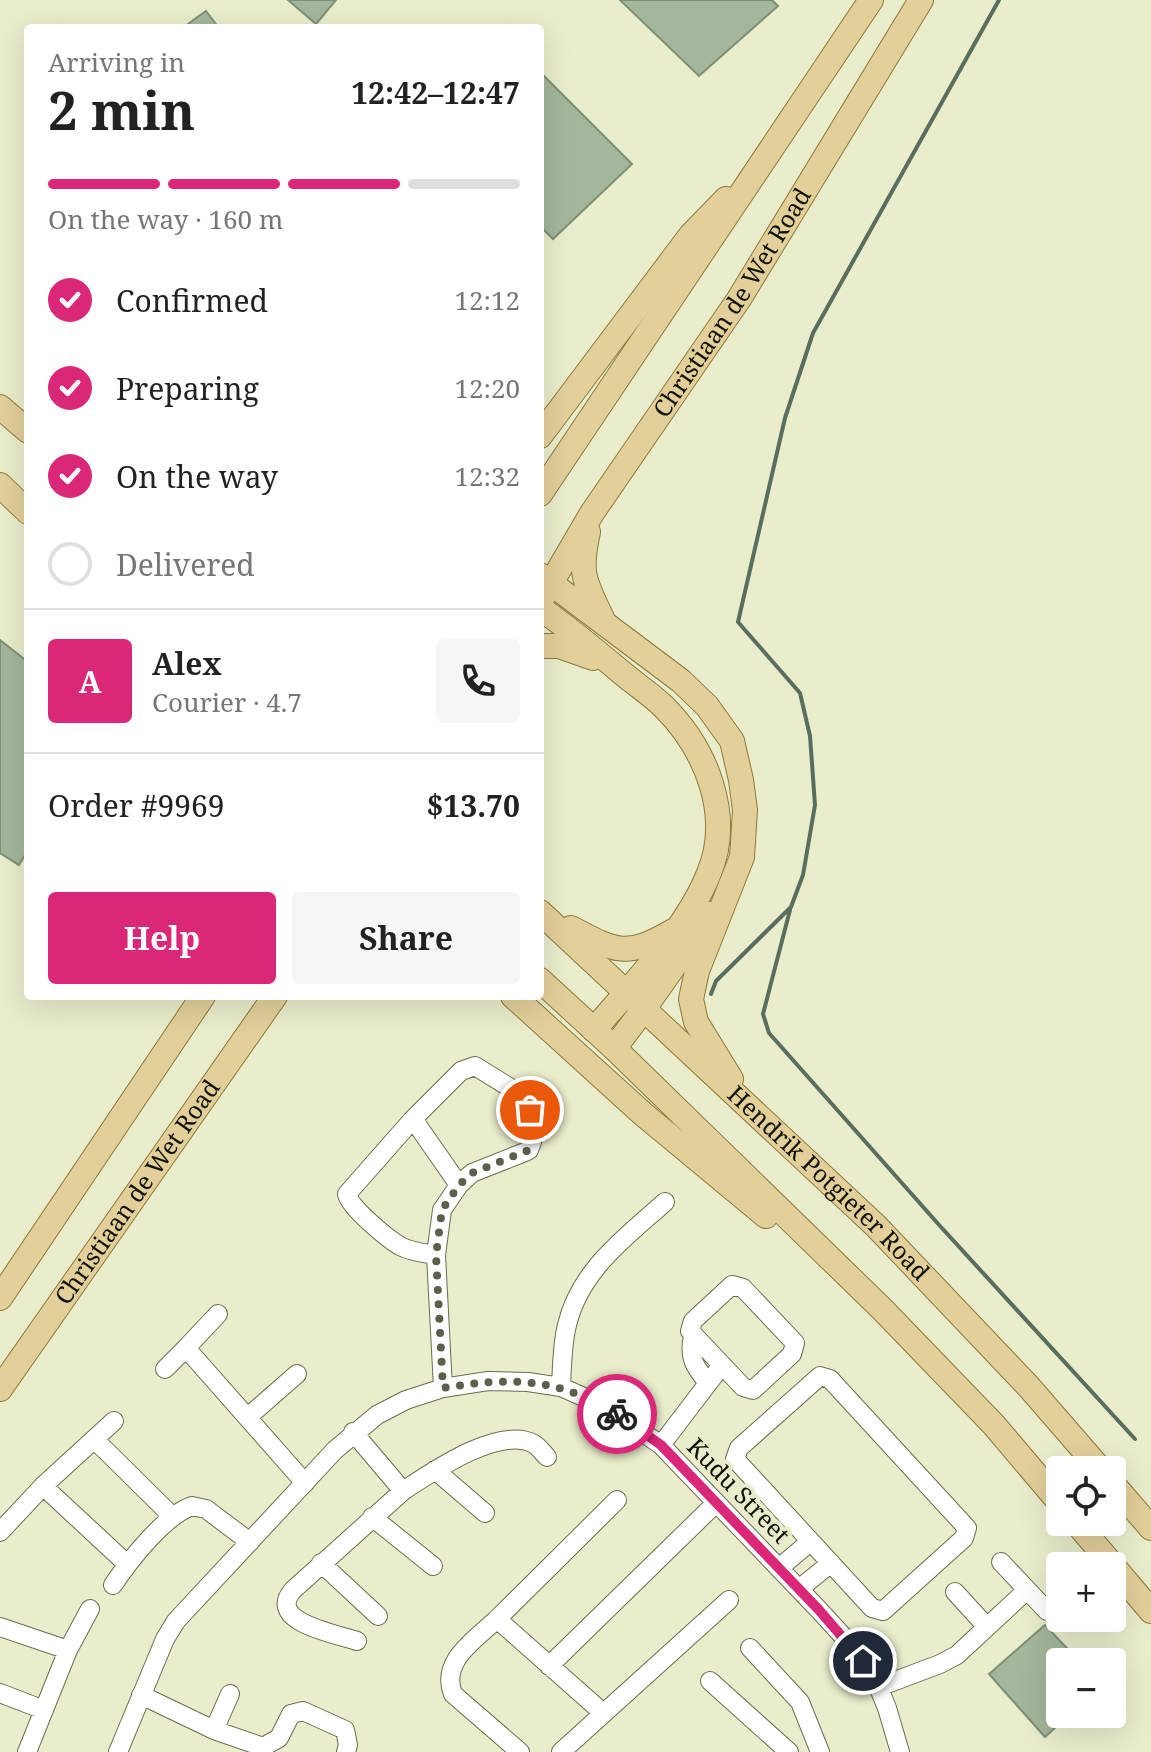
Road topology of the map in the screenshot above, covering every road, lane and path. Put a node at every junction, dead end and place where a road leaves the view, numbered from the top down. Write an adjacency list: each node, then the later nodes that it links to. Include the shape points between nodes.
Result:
1 (871, 0): 3 (main road, Christiaan de Wet Road)
2 (921, 0): 10 (main road, Christiaan de Wet Road, via 739,299)
3 (774, 148): 6 (main road, via 691,235); 8 (main road, Christiaan de Wet Road)
4 (0, 407): 5 (main road)
5 (24, 428)
6 (544, 431)
7 (0, 485): 9 (main road)
8 (544, 488)
9 (24, 508)
10 (592, 513): 11 (main road, Christiaan de Wet Road); 14 (main road, via 583,569 586,588)
11 (544, 590)
12 (544, 593): 14 (main road)
13 (544, 593): 16 (main road)
14 (607, 627): 17 (main road, via 681,681 732,741 745,810 742,857)
15 (544, 646): 16 (main road, via 576,651)
16 (623, 674): 20 (main road, via 686,732 713,785 719,844 709,874)
17 (730, 890): 27 (main road); 31 (main road, via 691,989 691,1007 708,1045)
18 (544, 914): 20 (main road, via 610,947 629,950)
19 (544, 916): 22 (main road, Hendrik Potgieter Road)
20 (675, 930): 22 (main road)
21 (544, 984): 29 (main road)
22 (625, 993): 27 (main road, Hendrik Potgieter Road); 29 (main road)
23 (200, 1000): 36 (main road)
24 (272, 1000): 28 (main road, Christiaan de Wet Road)
25 (278, 1000): 28 (main road)
26 (517, 1000): 37 (main road, via 643,1114)
27 (645, 1011): 30 (main road); 31 (main road, Hendrik Potgieter Road)
28 (254, 1026): 47 (main road, Christiaan de Wet Road)
29 (594, 1030): 30 (main road)
30 (614, 1048): 37 (main road)
31 (755, 1114): 53 (main road, Hendrik Potgieter Road, via 876,1226)
32 (413, 1119): 33 (street); 33 (street, via 468,1067 482,1069 525,1097 530,1110 529,1150 472,1173); 35 (street, via 350,1189 347,1199 397,1244)
33 (459, 1185): 35 (street, via 442,1210)
34 (665, 1202): 45 (street, via 608,1252 575,1299)
35 (436, 1255): 46 (street)
36 (0, 1298)
37 (883, 1310): 58 (main road)
38 (218, 1314): 40 (street)
39 (693, 1336): 41 (street); 41 (street, via 693,1321 727,1288 738,1285 795,1343 792,1354 753,1390); 44 (street, via 691,1360)
40 (186, 1348): 42 (street); 48 (street)
41 (722, 1365): 44 (street)
42 (165, 1369)
43 (297, 1374): 48 (street)
44 (708, 1383): 52 (street)
45 (561, 1387): 46 (street, Kudu Street, via 488,1381); 52 (street, Kudu Street, via 604,1406)
46 (443, 1388): 50 (street, Kudu Street, via 406,1400)
47 (0, 1389)
48 (249, 1416): 56 (street)
49 (114, 1421): 51 (street)
50 (353, 1432): 56 (street, Kudu Street); 59 (street)
51 (94, 1439): 57 (street); 64 (street)
52 (661, 1445): 62 (street, Kudu Street)
53 (1089, 1456)
54 (547, 1457): 55 (street, via 535,1445 512,1439)
55 (435, 1470): 59 (street); 63 (street)
56 (305, 1483): 69 (street, Kudu Street)
57 (43, 1486): 67 (street); 74 (street)
58 (1046, 1486)
59 (403, 1491): 65 (street)
60 (1126, 1499): 66 (main road)
61 (617, 1500): 86 (street)
62 (716, 1503): 76 (street, Kudu Street); 92 (street)
63 (485, 1513)
64 (173, 1517): 69 (street, via 192,1506 206,1509); 74 (street)
65 (372, 1517): 72 (street); 75 (street)
66 (1151, 1528)
67 (0, 1532)
68 (1088, 1536): 84 (main road)
69 (250, 1542): 97 (street, Kudu Street, via 170,1630)
70 (810, 1542): 73 (street); 73 (street, via 738,1464 736,1453 815,1378 826,1376 967,1528 964,1538 883,1611 872,1608); 76 (street)
71 (1001, 1562): 79 (street)
72 (321, 1563): 85 (street); 89 (street, via 288,1595 288,1612 297,1621)
73 (831, 1563): 78 (street)
74 (127, 1564): 77 (street)
75 (433, 1566)
76 (779, 1568): 78 (street, Kudu Street)
77 (113, 1585)
78 (799, 1589): 94 (street, Kudu Street, via 852,1646)
79 (1027, 1590): 83 (street); 88 (street)
80 (955, 1592): 88 (street)
81 (729, 1600): 99 (street)
82 (90, 1609): 91 (street)
83 (1046, 1610)
84 (1151, 1611)
85 (378, 1616)
86 (497, 1619): 92 (street); 104 (street, via 457,1657 449,1682 453,1694)
87 (0, 1627): 91 (street)
88 (987, 1627): 94 (street, via 957,1655)
89 (357, 1641)
90 (750, 1648): 107 (street, via 800,1702)
91 (68, 1650): 98 (street)
92 (549, 1666): 99 (street)
93 (710, 1681): 106 (street)
94 (879, 1687): 108 (street, Kudu Street)
95 (0, 1693): 98 (street)
96 (230, 1694): 100 (street)
97 (141, 1695): 100 (street); 102 (street, Kudu Street)
98 (44, 1710): 101 (street)
99 (602, 1712): 105 (street)
100 (214, 1730): 103 (street, via 263,1747 279,1738 291,1714 303,1711 345,1730)
101 (27, 1752)
102 (118, 1752)
103 (346, 1752)
104 (520, 1752)
105 (561, 1752)
106 (789, 1752)
107 (820, 1752)
108 (900, 1752)

